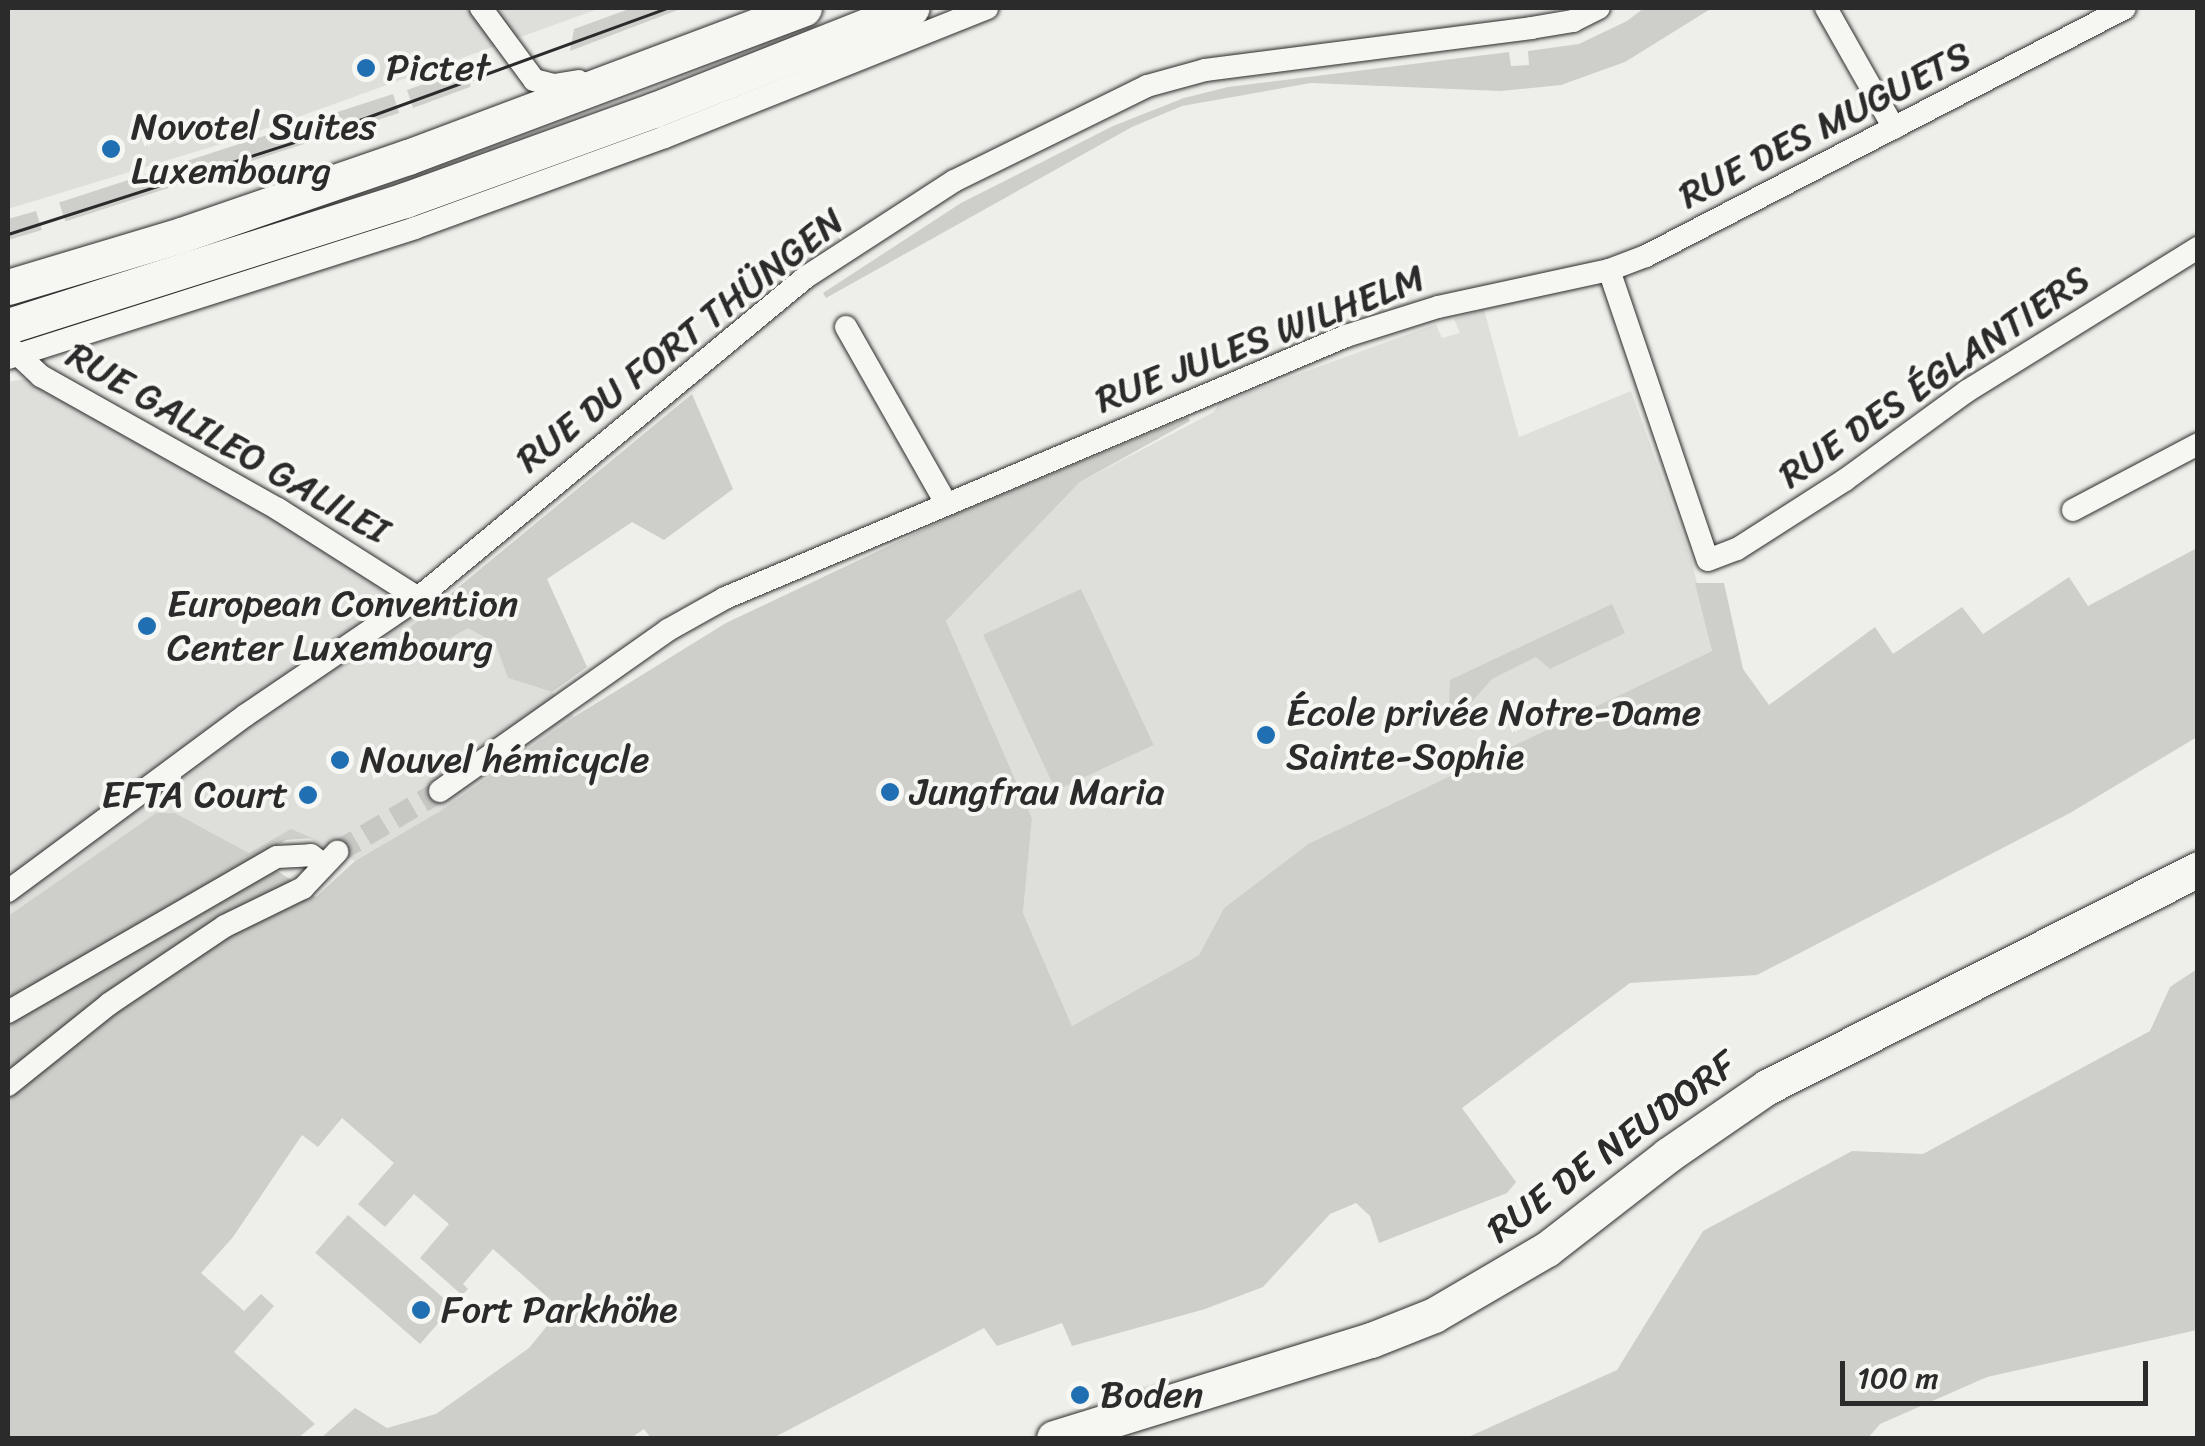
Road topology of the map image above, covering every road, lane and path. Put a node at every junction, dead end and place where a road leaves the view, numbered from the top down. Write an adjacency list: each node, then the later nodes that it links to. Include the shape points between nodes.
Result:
1 (481, 8): 8 (street, via 534,80 554,85 708,31)
2 (804, 8): 8 (main road)
3 (911, 8): 9 (main road)
4 (987, 8): 9 (street)
5 (1599, 8): 19 (street, RUE DU FORT THÜNGEN, via 1531,28 1204,70 1147,86 954,181 752,318)
6 (1826, 8): 10 (street)
7 (2125, 8): 10 (street, RUE DES MUGUETS)
8 (738, 33): 13 (main road, via 357,175)
9 (660, 124): 15 (main road, via 271,245)
10 (1894, 128): 12 (street, RUE DES MUGUETS)
11 (2198, 248): 12 (street, RUE DES ÉGLANTIERS, via 1967,391 1737,549 1708,560)
12 (1609, 270): 17 (street, RUE JULES WILHELM, via 1539,282 1346,336)
13 (8, 287)
14 (846, 327): 17 (street)
15 (10, 346): 19 (street, RUE GALILEO GALILEI, via 41,376 278,509)
16 (2198, 444): 18 (street)
17 (946, 503): 20 (street, RUE JULES WILHELM, via 692,616)
18 (2073, 510)
19 (418, 598): 22 (street, RUE DU FORT THÜNGEN)
20 (440, 791)
21 (2198, 869): 25 (main road, RUE DE NEUDORF, via 1766,1086 1548,1250 1434,1315)
22 (8, 891)
23 (8, 1012): 24 (street, via 277,857 331,858 303,888 225,926 109,1004)
24 (8, 1084)
25 (1054, 1438)

